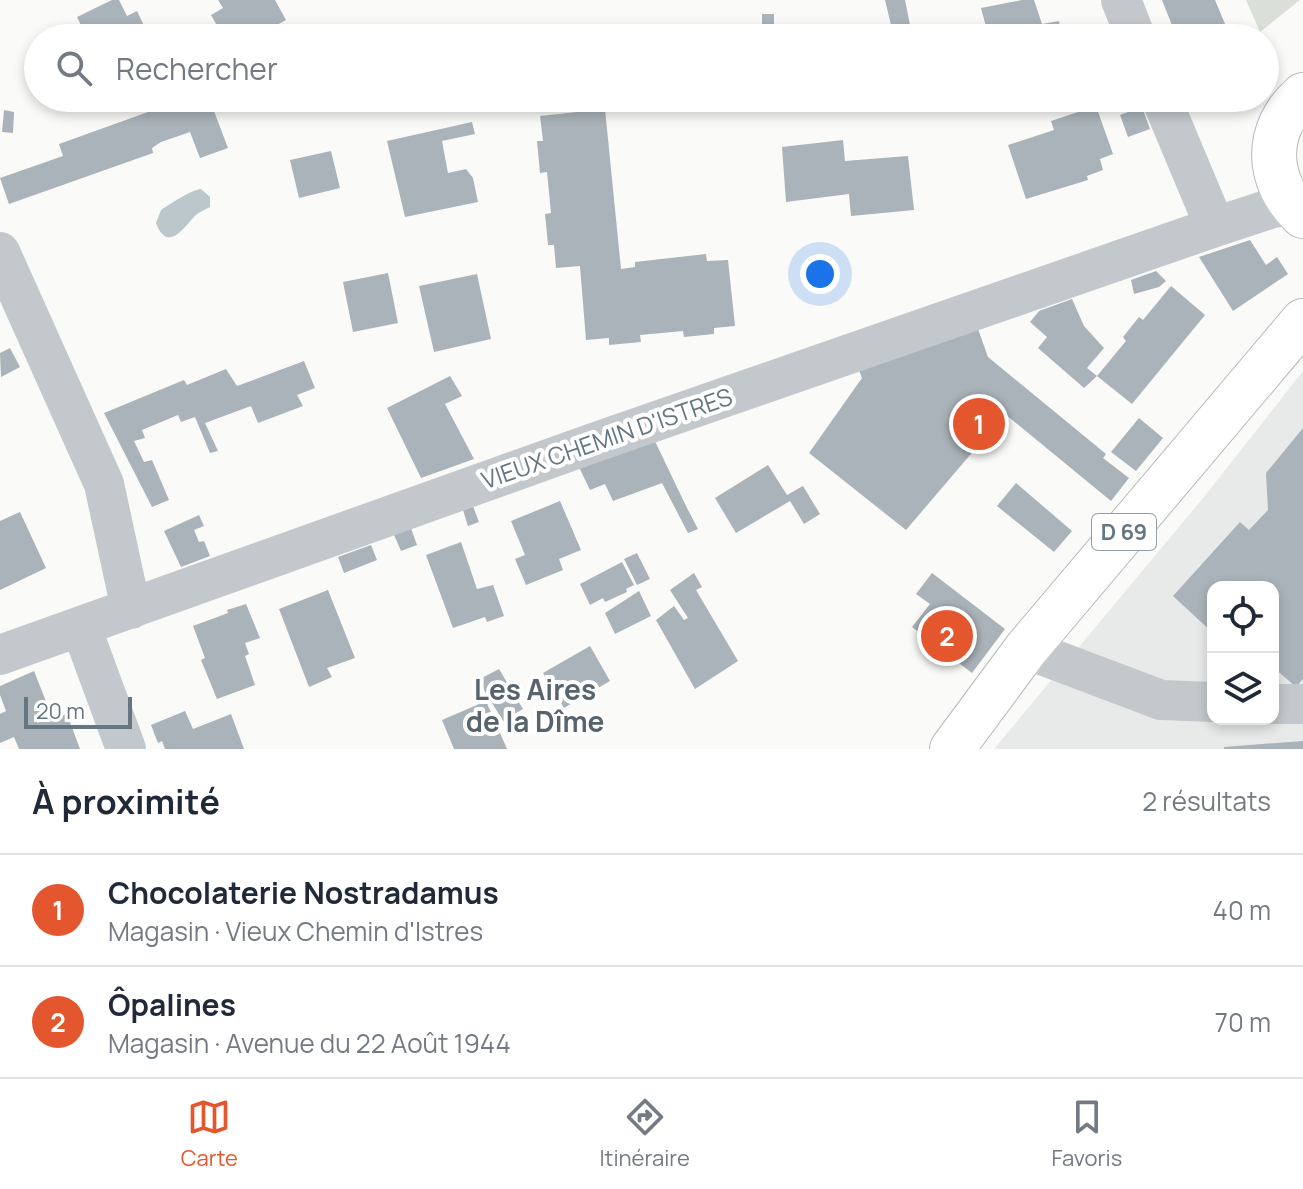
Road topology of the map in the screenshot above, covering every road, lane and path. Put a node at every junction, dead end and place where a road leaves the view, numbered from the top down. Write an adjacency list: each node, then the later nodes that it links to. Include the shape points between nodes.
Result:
1 (1121, 0): 2 (street)
2 (1130, 24)
3 (1303, 95): 5 (main road, via 1277,130)
4 (1167, 112): 7 (street)
5 (1273, 157): 6 (main road, via 1282,191); 7 (street)
6 (1297, 211): 7 (street, VIEUX CHEMIN D'ISTRES, via 1273,208)
7 (1215, 227): 10 (street, VIEUX CHEMIN D'ISTRES)
8 (0, 252): 10 (street, via 104,484)
9 (1303, 321): 12 (main road, D 69)
10 (131, 609): 11 (street, VIEUX CHEMIN D'ISTRES)
11 (81, 627): 13 (street, VIEUX CHEMIN D'ISTRES); 17 (street)
12 (1026, 649): 14 (street, via 1161,700); 18 (main road, D 69)
13 (0, 655)
14 (1207, 702)
15 (1279, 704): 16 (street)
16 (1303, 704)
17 (126, 749)
18 (952, 749)

